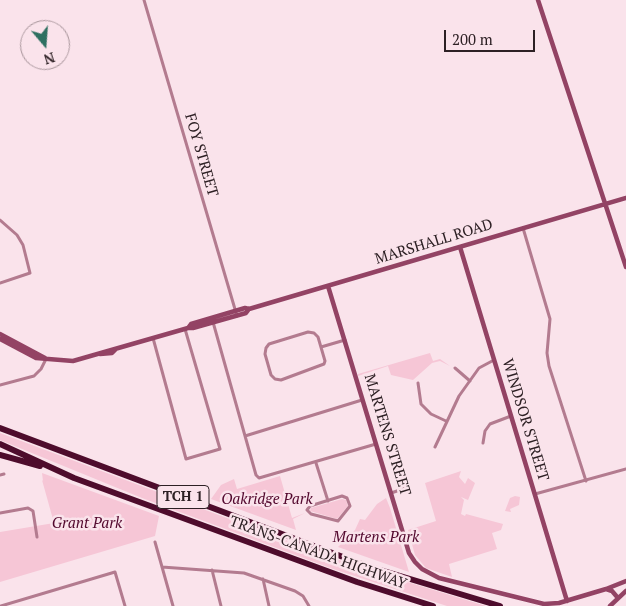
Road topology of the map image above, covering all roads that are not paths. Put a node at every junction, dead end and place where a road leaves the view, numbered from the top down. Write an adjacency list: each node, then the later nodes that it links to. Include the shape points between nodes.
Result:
1 (144, 0): 11 (street, FOY STREET)
2 (538, 0): 4 (street)
3 (626, 198): 4 (street, MARSHALL ROAD)
4 (606, 204): 6 (street, MARSHALL ROAD); 8 (street)
5 (0, 220): 9 (street, via 23,245 30,273)
6 (523, 228): 7 (street, MARSHALL ROAD); 40 (street, via 550,319 549,366)
7 (460, 247): 10 (street, MARSHALL ROAD); 22 (street, WINDSOR STREET)
8 (626, 267)
9 (0, 283)
10 (328, 286): 11 (street, MARSHALL ROAD); 17 (street, MARTENS STREET)
11 (236, 313): 12 (street, MARSHALL ROAD); 13 (street, MARSHALL ROAD)
12 (213, 322): 13 (street, MARSHALL ROAD); 31 (street)
13 (186, 328): 15 (street, MARSHALL ROAD); 15 (street, via 220,449 186,459)
14 (0, 334): 20 (street, MARSHALL ROAD)
15 (153, 338): 21 (street, MARSHALL ROAD, via 112,353 73,361)
16 (0, 339): 18 (street, MARSHALL ROAD)
17 (345, 340): 19 (street); 27 (street, MARTENS STREET)
18 (6, 342): 20 (street, via 8,340); 21 (street, MARSHALL ROAD, via 36,358)
19 (321, 347): 19 (street, via 318,336 308,332 270,344 265,354 271,375 281,380 321,367 325,360)
20 (30, 350): 21 (street, MARSHALL ROAD)
21 (46, 358): 26 (street, via 39,373)
22 (494, 360): 24 (street, via 482,365); 28 (street, WINDSOR STREET)
23 (456, 368): 24 (street)
24 (470, 381): 29 (street)
25 (418, 384): 29 (street, via 421,404 431,414)
26 (0, 385)
27 (363, 400): 31 (street); 34 (street, MARTENS STREET)
28 (511, 416): 32 (street, via 490,424); 43 (street, WINDSOR STREET)
29 (446, 421): 35 (street)
30 (0, 428): 65 (highway, TRANS-CANADA HIGHWAY / TCH 1, via 367,566)
31 (245, 436): 37 (street, via 259,478)
32 (483, 443)
33 (0, 444): 39 (highway, TRANS-CANADA HIGHWAY / TCH 1)
34 (377, 444): 37 (street); 42 (street, MARTENS STREET)
35 (435, 447)
36 (0, 455): 39 (highway)
37 (316, 462): 44 (street)
38 (626, 469): 40 (street)
39 (74, 478): 64 (highway, TRANS-CANADA HIGHWAY / TCH 1, via 357,582)
40 (586, 481): 43 (street)
41 (406, 488): 42 (street)
42 (391, 493): 57 (street, MARTENS STREET, via 409,553 422,569 439,578)
43 (535, 494): 52 (street, WINDSOR STREET)
44 (328, 501): 44 (street, via 307,510 338,521 350,509 345,497)
45 (0, 513): 46 (street, via 28,508 33,512)
46 (37, 537)
47 (155, 542): 48 (street)
48 (162, 567): 49 (street); 60 (street)
49 (212, 570): 50 (street, via 244,573); 61 (street)
50 (263, 579): 62 (street); 63 (street, via 295,591)
51 (626, 581): 53 (street)
52 (563, 589): 56 (street, WINDSOR STREET); 57 (street, via 562,598)
53 (608, 589): 55 (street); 56 (street); 66 (street, via 612,597)
54 (626, 591): 55 (street)
55 (618, 598): 66 (street)
56 (567, 601): 57 (street)
57 (554, 604)
58 (1, 606): 59 (street, via 116,572)
59 (125, 606)
60 (173, 606)
61 (221, 606)
62 (269, 606)
63 (309, 606)
64 (433, 606)
65 (500, 606)
66 (610, 606)

